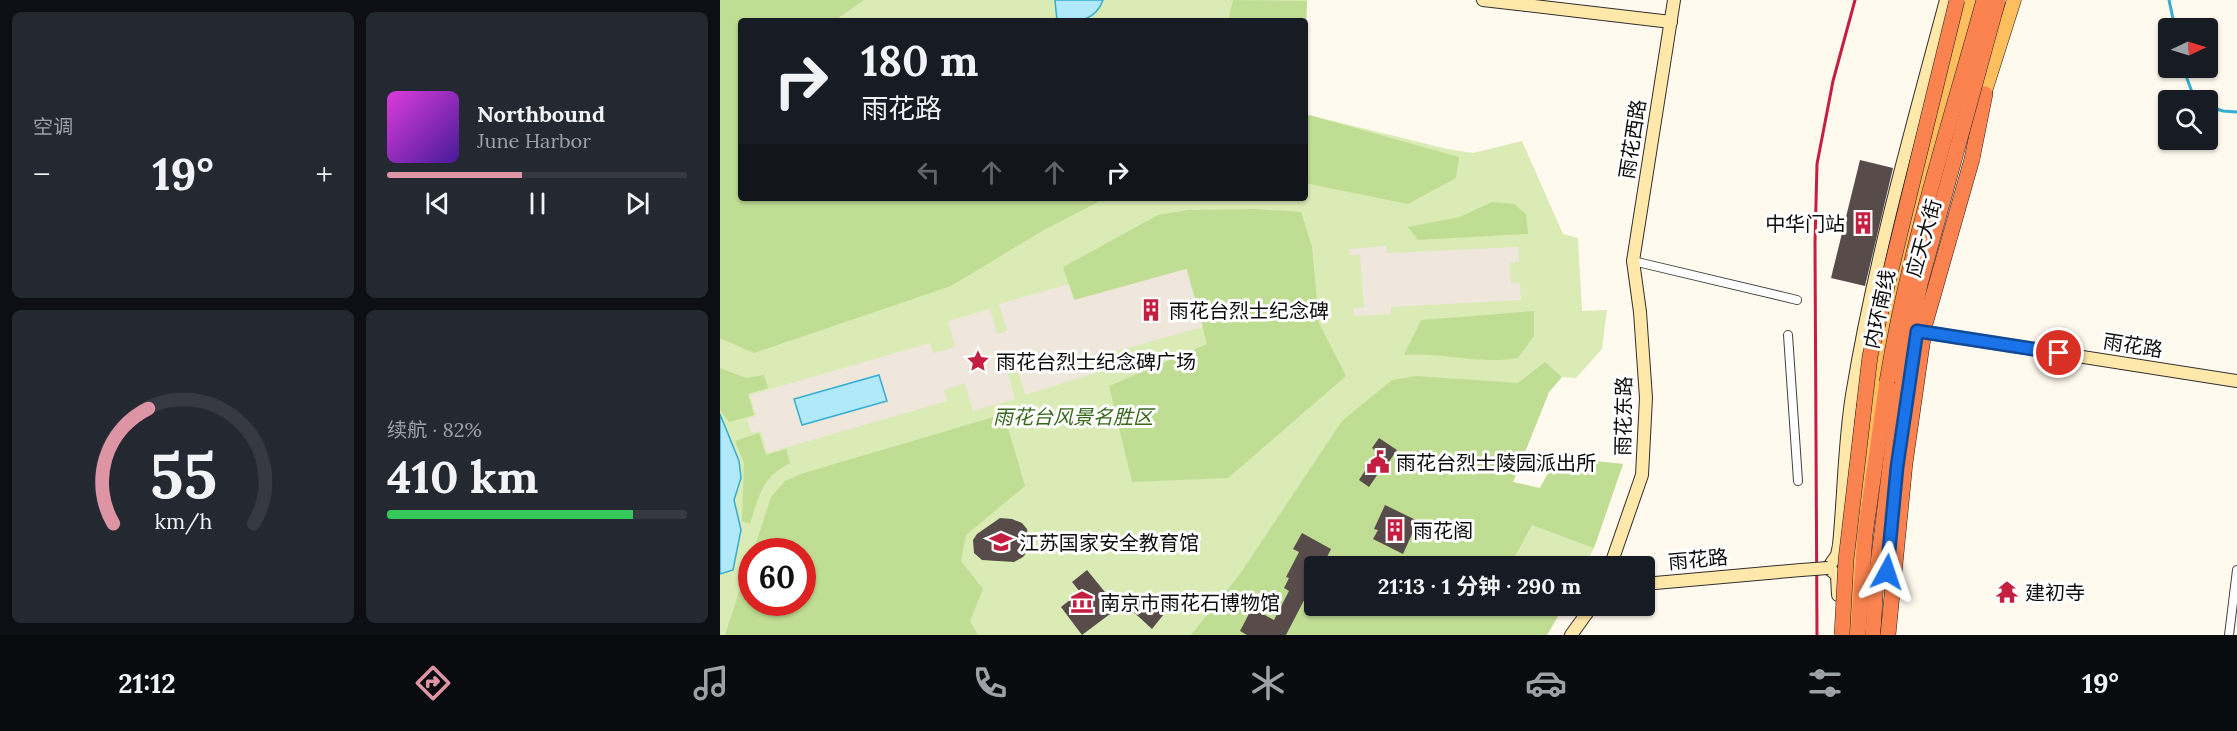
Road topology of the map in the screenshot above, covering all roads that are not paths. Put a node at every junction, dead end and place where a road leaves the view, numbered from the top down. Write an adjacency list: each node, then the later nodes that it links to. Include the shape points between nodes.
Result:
1 (1483, 0): 9 (street)
2 (1674, 0): 9 (street, 雨花西路)
3 (1946, 0): 14 (street, 应天大街)
4 (1957, 0): 27 (highway, bridge, via 1870,356 1846,560)
5 (1970, 0): 13 (main road, 应天大街)
6 (1984, 0): 29 (highway, 内环南线, bridge, via 1897,318 1875,455)
7 (1998, 0): 30 (highway, 内环南线, bridge, via 1920,284 1901,378)
8 (2014, 0): 10 (main road, 应天大街)
9 (1671, 22): 11 (street, 雨花西路)
10 (1984, 94): 16 (main road, 应天大街); 32 (highway, bridge, via 1972,159 1925,324 1905,463)
11 (1633, 261): 12 (street); 20 (street, 雨花东路, via 1646,398 1642,475)
12 (1797, 300)
13 (1886, 321): 14 (street); 16 (street, 雨花路); 28 (main road, 应天大街, via 1876,362)
14 (1865, 324): 15 (street); 21 (street, 应天大街, via 1845,453 1839,545)
15 (1852, 326)
16 (1917, 331): 18 (street, 雨花路); 31 (main road, 应天大街, via 1897,467)
17 (1788, 334): 19 (street)
18 (2237, 381)
19 (1798, 481)
20 (1615, 556)
21 (1828, 568): 23 (street, 雨花路, bridge); 26 (street, via 1837,575)
22 (2237, 570): 33 (street)
23 (1655, 583)
24 (1585, 616): 25 (street)
25 (1571, 635)
26 (1836, 635)
27 (1842, 635)
28 (1850, 635)
29 (1858, 635)
30 (1873, 635)
31 (1882, 635)
32 (1888, 635)
33 (2229, 635)

